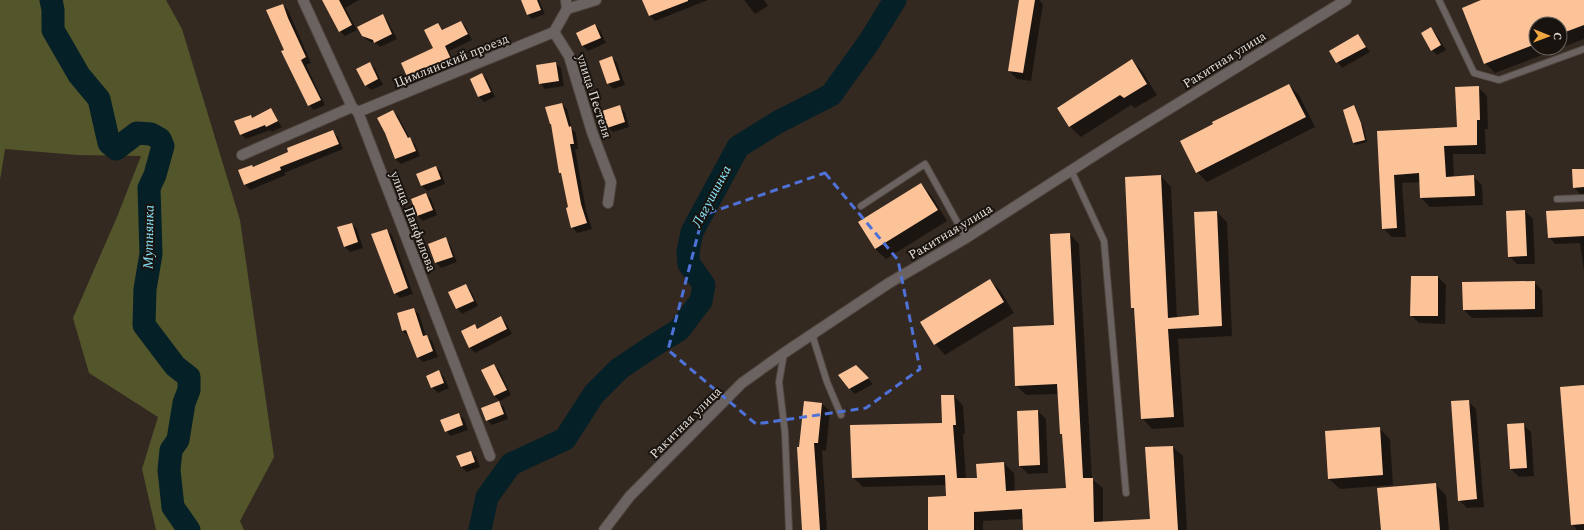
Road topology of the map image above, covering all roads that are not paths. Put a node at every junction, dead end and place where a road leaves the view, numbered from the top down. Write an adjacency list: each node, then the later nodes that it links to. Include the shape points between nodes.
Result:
1 (303, 0): 8 (street, улица Панфилова)
2 (596, 0): 5 (street)
3 (1346, 0): 10 (street, Ракитная улица)
4 (1439, 0): 7 (lane, via 1474,73 1499,80)
5 (566, 4): 6 (street)
6 (554, 32): 8 (street, Цимлянский проезд); 13 (street, улица Пестеля, via 570,56 592,132 611,182)
7 (1584, 50)
8 (355, 109): 9 (street, Цимлянский проезд); 19 (street, улица Панфилова)
9 (242, 155)
10 (1071, 170): 15 (street, Ракитная улица); 20 (lane, via 1104,242)
11 (1584, 198): 12 (lane)
12 (1558, 199)
13 (608, 203)
14 (861, 206): 15 (lane, via 925,164)
15 (966, 238): 16 (street, Ракитная улица, via 889,283)
16 (812, 334): 17 (street, Ракитная улица); 18 (lane, via 827,382)
17 (784, 353): 21 (street, Ракитная улица, via 742,383 630,496); 22 (lane, via 779,382 785,433)
18 (841, 415)
19 (490, 456)
20 (1126, 493)
21 (604, 530)
22 (789, 530)

